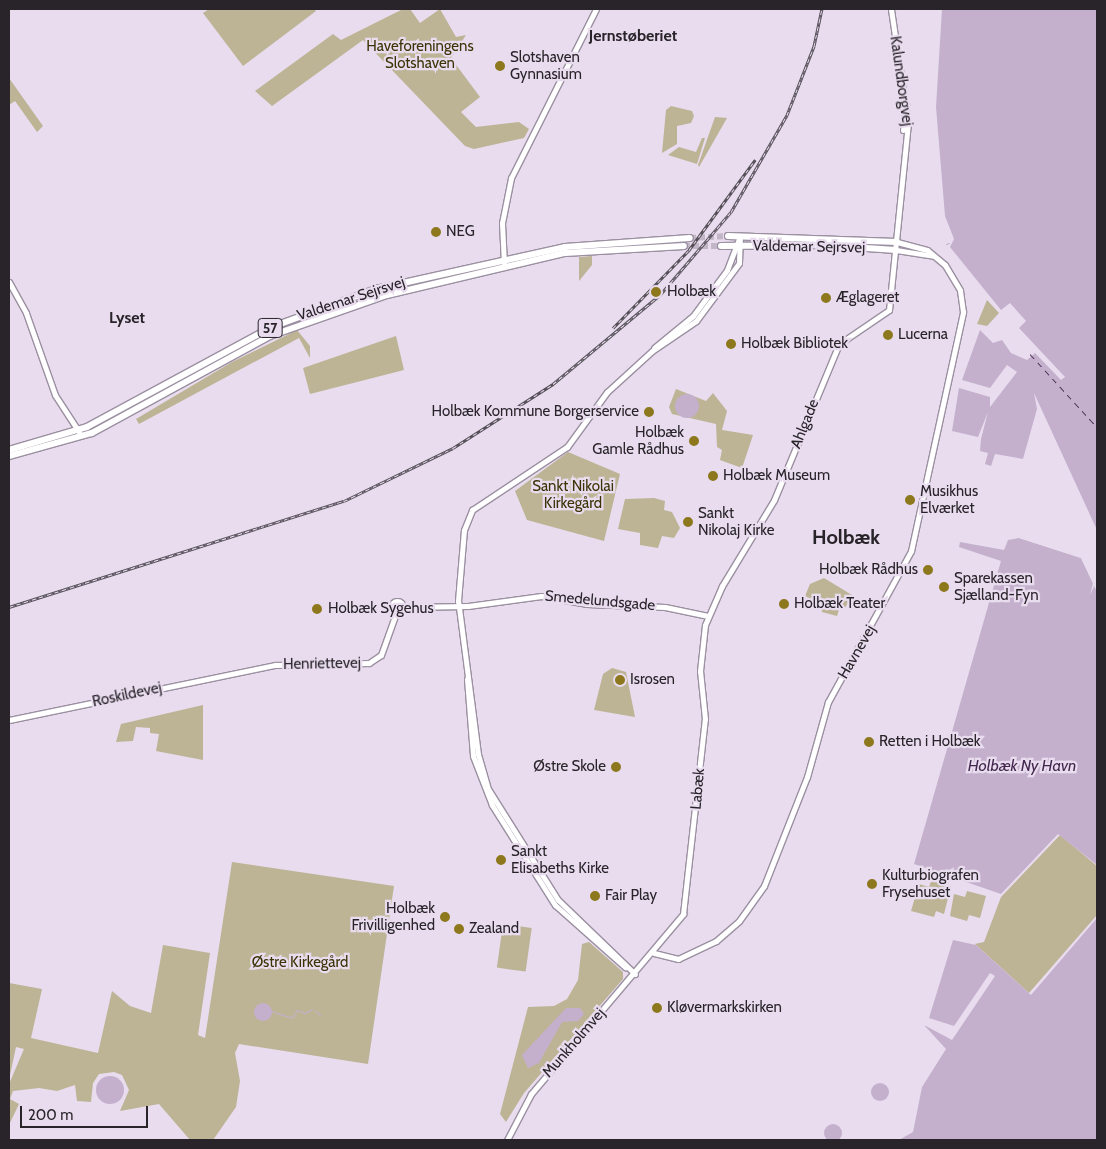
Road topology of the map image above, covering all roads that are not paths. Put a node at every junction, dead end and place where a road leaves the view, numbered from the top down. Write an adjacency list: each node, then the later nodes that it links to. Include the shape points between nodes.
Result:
1 (596, 9): 15 (street, via 511,178 502,217)
2 (891, 9): 3 (street, Kalundborgvej)
3 (906, 104): 4 (street); 8 (street, Kalundborgvej, via 908,132)
4 (903, 130)
5 (728, 236): 6 (main road, Valdemar Sejrsvej)
6 (740, 236): 8 (main road, Valdemar Sejrsvej); 9 (street); 10 (street)
7 (690, 238): 15 (main road, Valdemar Sejrsvej / 57, via 572,246)
8 (897, 242): 13 (street, Ahlgade); 14 (street, Havnevej)
9 (734, 245): 10 (main road, Valdemar Sejrsvej); 12 (main road, Valdemar Sejrsvej); 18 (street, via 727,270 693,316)
10 (742, 245): 13 (main road, Valdemar Sejrsvej); 18 (street, via 738,265 700,316)
11 (684, 246): 16 (main road, Valdemar Sejrsvej / 57, via 565,253)
12 (722, 246)
13 (896, 250): 14 (street); 26 (street, Ahlgade, via 887,313 850,332 839,344 774,500)
14 (935, 257): 29 (street, Havnevej, via 956,281 963,312 906,563 828,702 807,777 764,886 739,921 716,941 678,959)
15 (503, 258): 16 (street); 19 (main road, Valdemar Sejrsvej / 57, via 384,286 308,311)
16 (504, 266): 20 (main road, Valdemar Sejrsvej / 57, via 387,295 275,334 127,417)
17 (9, 282): 19 (street, via 26,314 55,395)
18 (652, 350): 23 (street, via 596,403 573,442 478,505 466,522)
19 (78, 431): 20 (street); 21 (main road, Valdemar Sejrsvej / 57)
20 (83, 436): 22 (main road, Valdemar Sejrsvej / 57)
21 (9, 450)
22 (9, 456)
23 (458, 606): 24 (street, Smedelundsgade); 26 (street, Smedelundsgade, via 541,596 587,604 665,607); 30 (street, via 470,737 483,785 557,902)
24 (403, 607): 25 (street); 25 (street, via 400,602 392,602)
25 (396, 613): 27 (street, Henriettevej, via 381,655 370,663 291,662)
26 (708, 616): 29 (street, Labæk, via 700,671 705,719 687,900 678,923)
27 (246, 670): 28 (street, Roskildevej)
28 (9, 720)
29 (654, 953): 30 (street, Munkholmvej)
30 (635, 974): 31 (street, Munkholmvej, via 531,1094)
31 (506, 1140)

